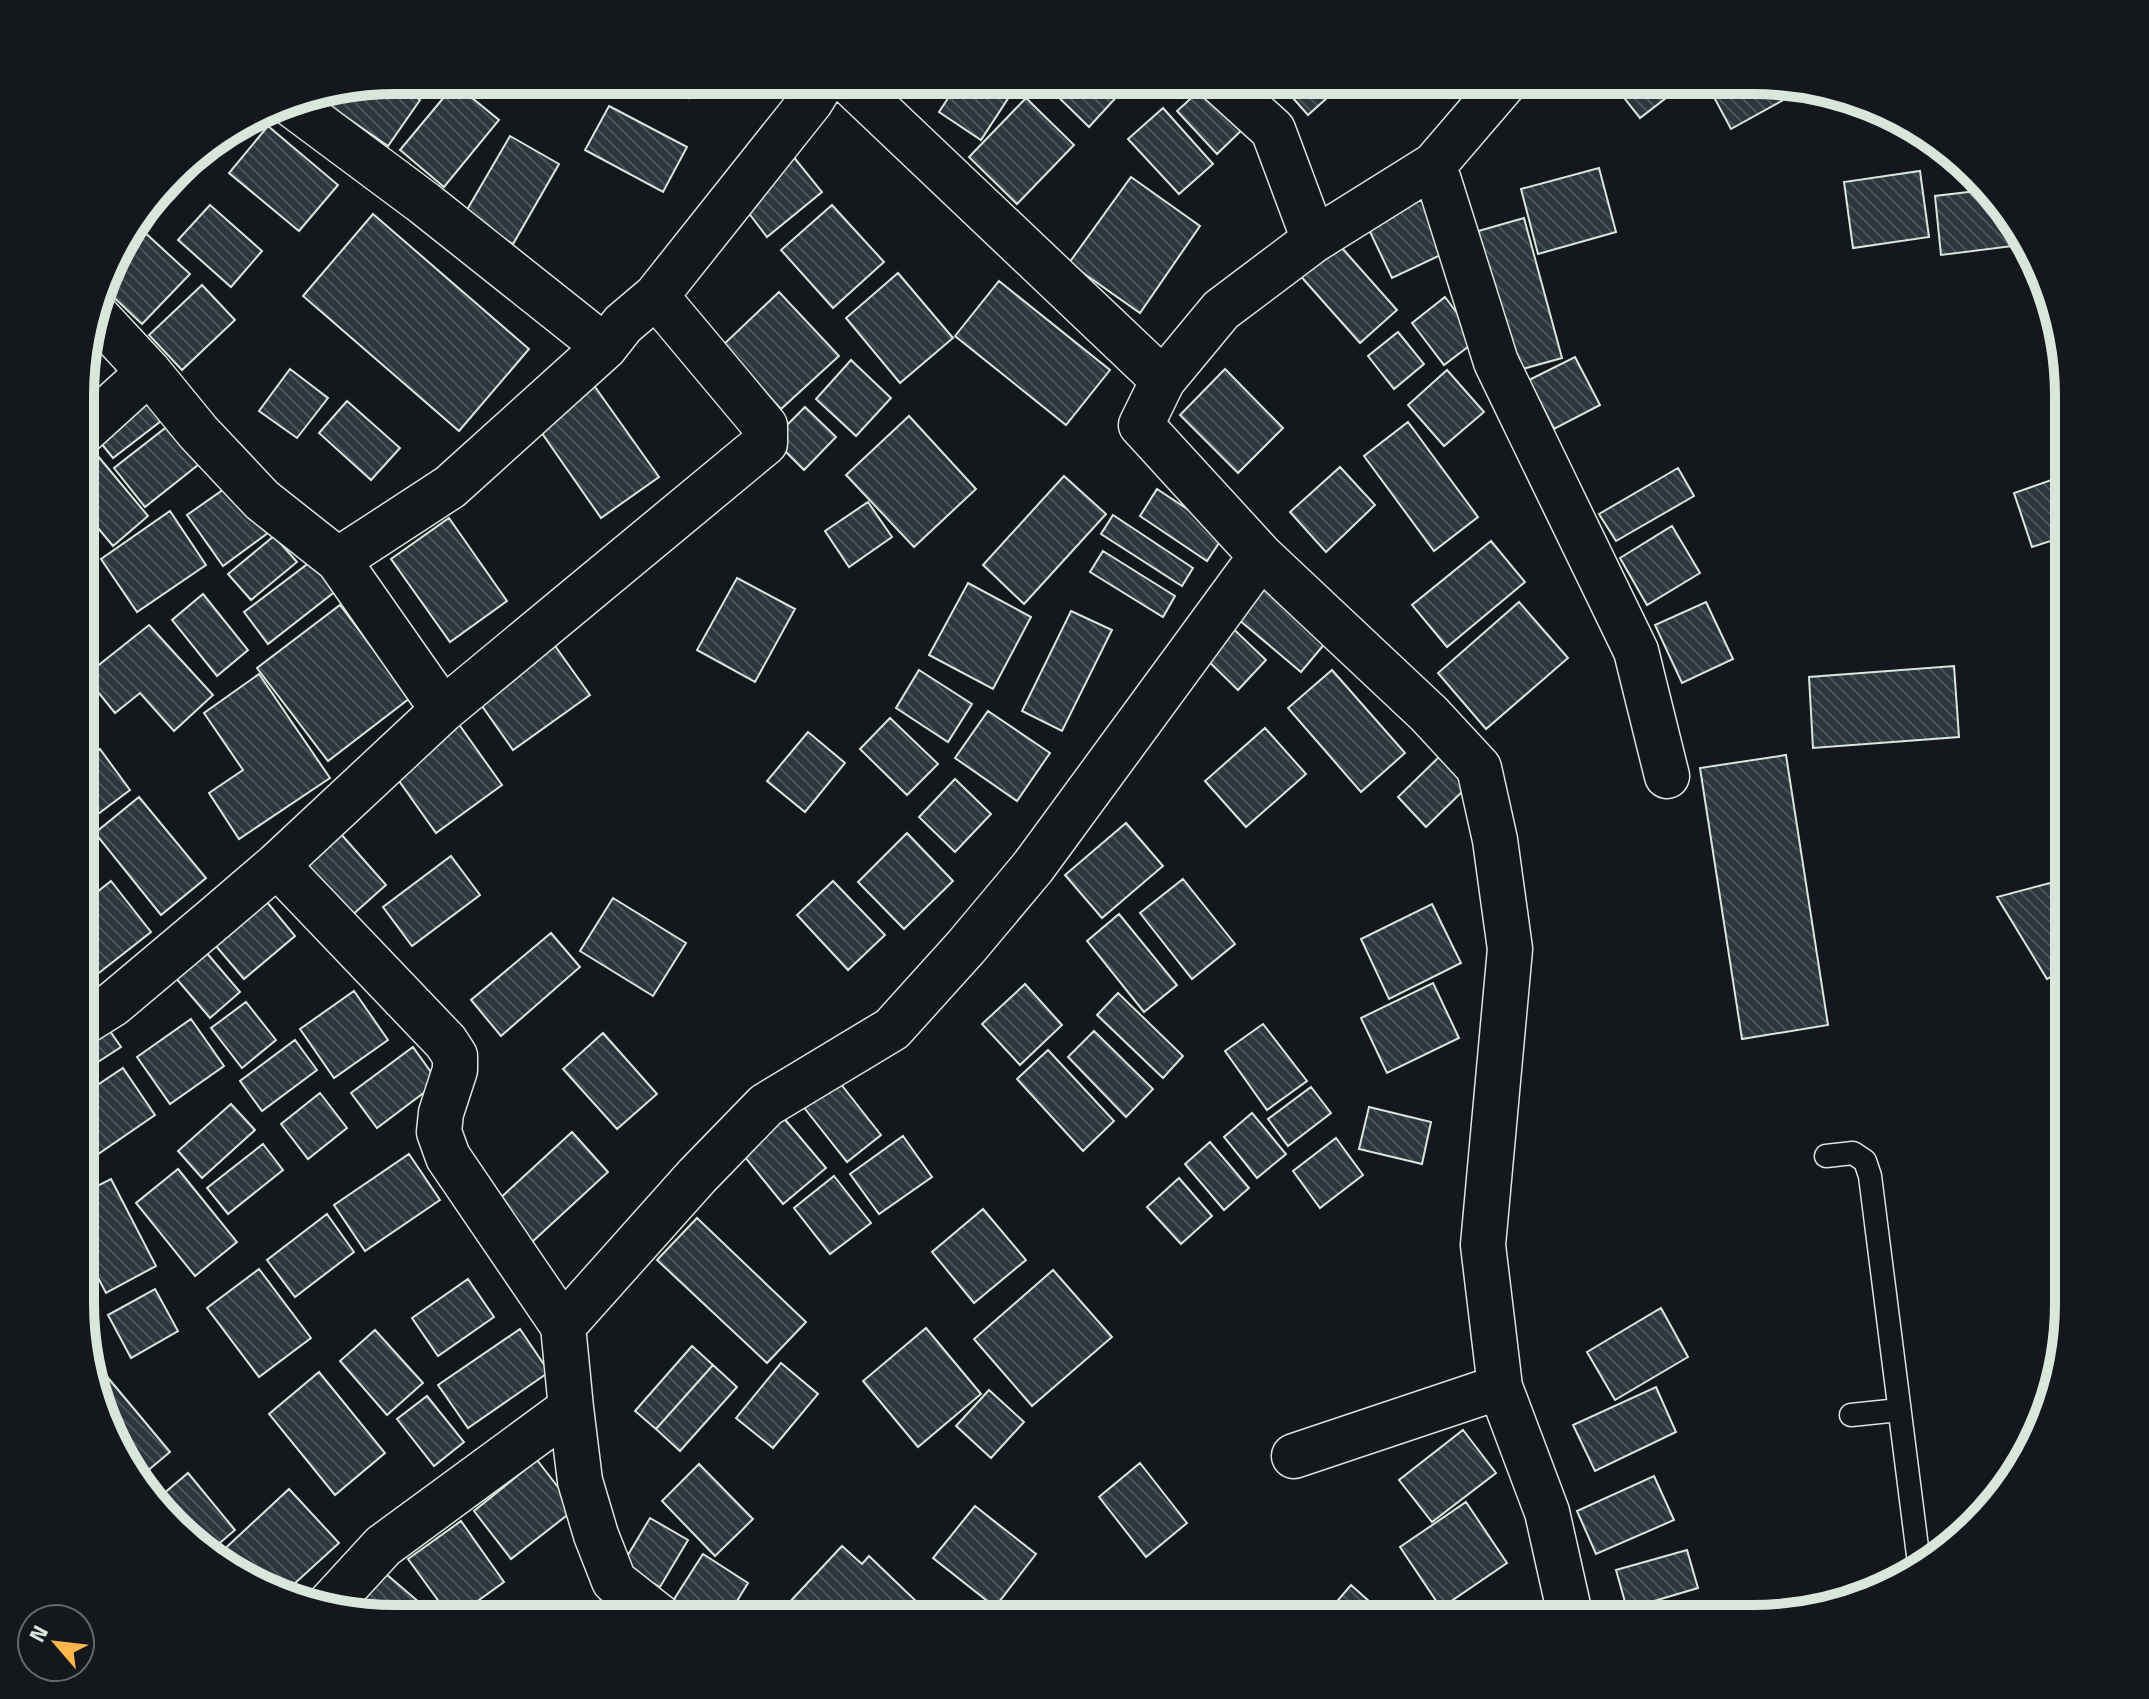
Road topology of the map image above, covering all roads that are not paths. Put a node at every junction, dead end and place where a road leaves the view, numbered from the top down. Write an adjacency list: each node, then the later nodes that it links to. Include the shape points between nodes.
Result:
1 (815, 94): 8 (street)
2 (862, 94): 12 (street)
3 (1233, 94): 7 (street, via 1273,130)
4 (1495, 94): 6 (street)
5 (299, 110): 10 (street)
6 (1434, 165): 7 (street); 17 (street, via 1496,362 1636,651)
7 (1314, 240): 12 (street, via 1221,310)
8 (656, 296): 10 (street); 16 (street, via 765,426 765,443)
9 (103, 323): 11 (street)
10 (605, 347): 15 (street, via 450,487)
11 (149, 372): 13 (street); 15 (street, via 262,500)
12 (1163, 380): 14 (street, via 1141,425)
13 (94, 422)
14 (1261, 556): 21 (street, via 1033,867 892,1029 766,1105); 22 (street, via 1479,768 1510,949 1483,1245)
15 (338, 560): 16 (street)
16 (443, 710): 18 (street)
17 (1667, 776)
18 (277, 865): 19 (street); 21 (street, via 455,1056 439,1132 448,1157)
19 (94, 1016)
20 (1826, 1156): 24 (lane, via 1853,1153 1865,1161 1870,1176)
21 (563, 1326): 23 (street)
22 (1500, 1387): 26 (street); 30 (street, via 1547,1512)
23 (571, 1408): 28 (street, via 383,1546); 29 (street, via 580,1481 596,1535 614,1581)
24 (1899, 1410): 25 (lane); 27 (lane)
25 (1851, 1415)
26 (1294, 1456)
27 (1918, 1556)
28 (335, 1599)
29 (644, 1605)
30 (1568, 1605)

